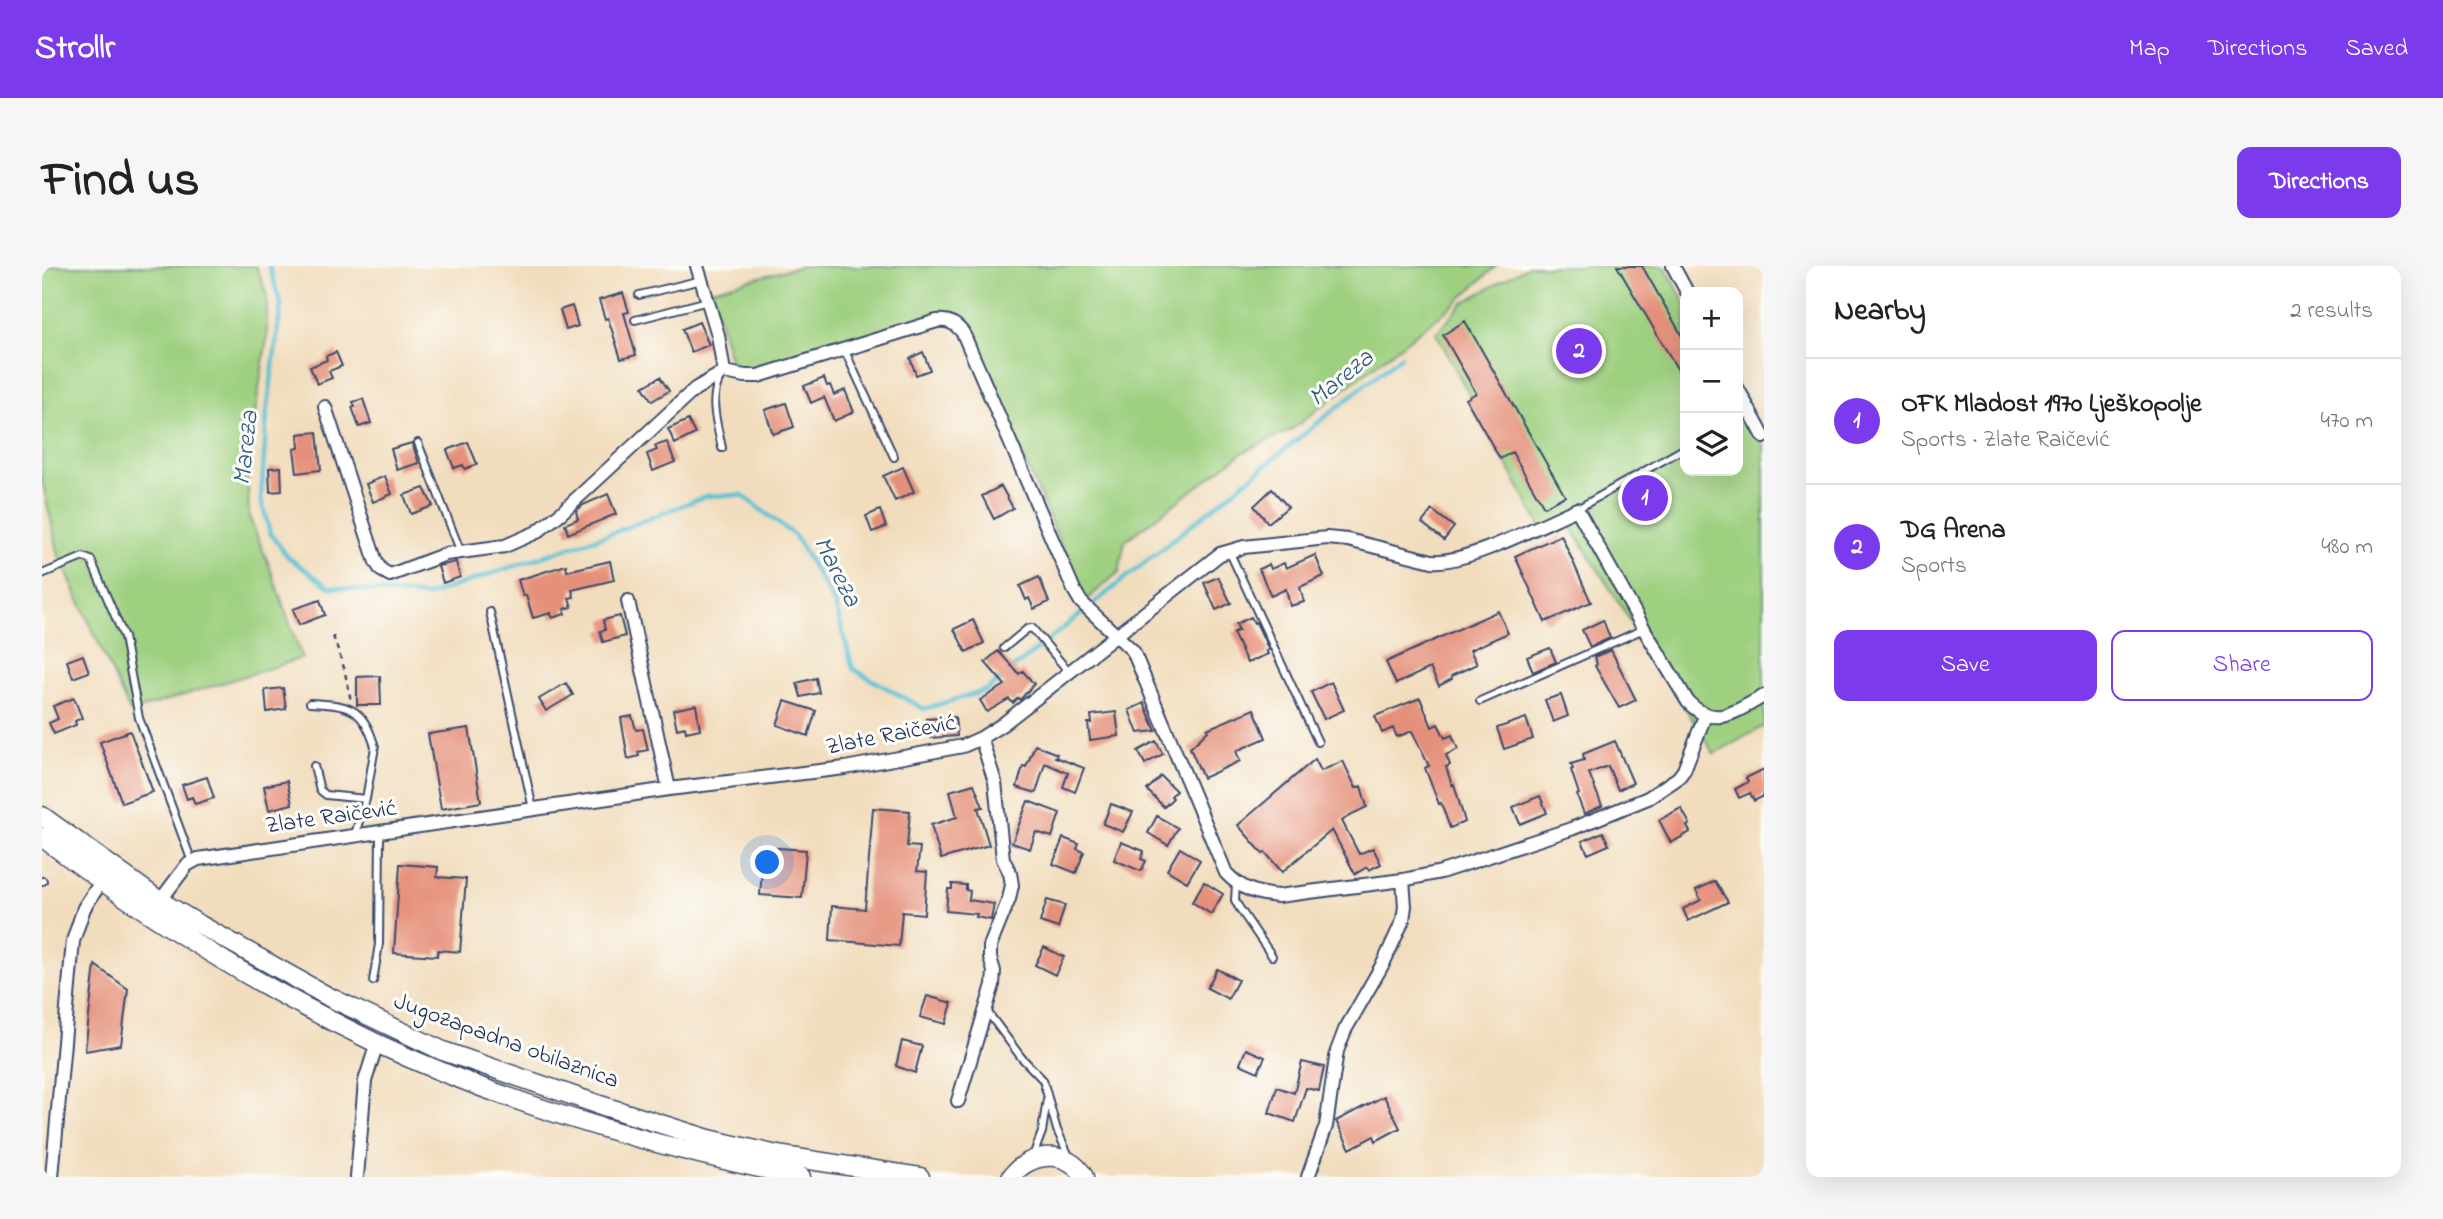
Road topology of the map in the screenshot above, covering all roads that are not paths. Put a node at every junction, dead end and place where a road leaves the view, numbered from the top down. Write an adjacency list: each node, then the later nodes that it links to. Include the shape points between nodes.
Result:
1 (697, 266): 3 (street)
2 (1673, 266): 4 (street)
3 (702, 280): 5 (lane); 6 (street)
4 (1684, 287)
5 (639, 295)
6 (708, 302): 7 (lane); 9 (street)
7 (635, 320)
8 (844, 349): 9 (street, via 758,376); 16 (lane); 24 (street, via 937,321 958,327 1074,590)
9 (724, 372): 14 (lane, via 713,400); 18 (street, via 695,389 537,532 505,545)
10 (325, 407): 18 (street, via 381,570 390,575)
11 (1744, 416): 12 (street)
12 (1764, 437)
13 (418, 443): 18 (lane)
14 (722, 448)
15 (1680, 451): 17 (lane)
16 (894, 457)
17 (1577, 509): 19 (street, Zlate Raičević, via 1443,562 1327,538); 23 (street)
18 (460, 550)
19 (1229, 551): 24 (street, Zlate Raičević, via 1207,563); 32 (lane)
20 (42, 573): 41 (lane, via 83,557 92,560 124,636 139,718)
21 (628, 601): 34 (street)
22 (490, 612): 36 (lane)
23 (1644, 629): 28 (lane); 30 (street, via 1688,702)
24 (1117, 635): 26 (street, Zlate Raičević); 44 (street, via 1133,651 1226,873)
25 (1004, 648): 26 (lane, via 1030,627)
26 (1069, 672): 31 (street, Zlate Raičević)
27 (1764, 696): 30 (street, via 1721,716)
28 (1480, 701)
29 (310, 703): 35 (lane, via 344,705 354,710 369,730 375,747)
30 (1705, 716): 42 (street, via 1684,770 1648,798 1571,829 1441,872)
31 (981, 738): 34 (street, Zlate Raičević, via 963,746 845,768); 48 (street, via 995,782 1003,859 1012,885 990,946 993,985)
32 (1318, 742)
33 (314, 766): 35 (lane, via 320,790 326,794)
34 (669, 789): 36 (street, Zlate Raičević)
35 (366, 799): 39 (lane)
36 (533, 809): 38 (street, Zlate Raičević)
37 (42, 816): 45 (main road, Jugozapadna obilaznica)
38 (380, 832): 39 (street, Zlate Raičević); 47 (lane, via 379,944)
39 (355, 834): 41 (street, Zlate Raičević)
40 (42, 837): 43 (main road, Jugozapadna obilaznica)
41 (192, 862): 45 (street)
42 (1402, 880): 44 (street, via 1278,896); 59 (street, via 1403,920 1337,1051 1326,1126)
43 (101, 882): 49 (main road, Jugozapadna obilaznica, via 223,961); 55 (street, via 84,908 73,941)
44 (1236, 884): 46 (lane, via 1235,900)
45 (160, 901): 58 (main road, Jugozapadna obilaznica, via 304,984 443,1051 709,1139 777,1155)
46 (1272, 956)
47 (373, 981)
48 (985, 1009): 50 (lane, via 1043,1080); 51 (street)
49 (377, 1043): 56 (street, via 365,1081); 57 (main road, Jugozapadna obilaznica, via 569,1117 687,1152)
50 (1048, 1094): 52 (lane, via 1042,1132); 53 (lane, via 1057,1130)
51 (958, 1101)
52 (1029, 1161): 53 (main road, via 1051,1156); 54 (main road)
53 (1082, 1172)
54 (1010, 1176)
55 (52, 1177)
56 (357, 1177)
57 (801, 1177)
58 (920, 1177)
59 (1308, 1177)

